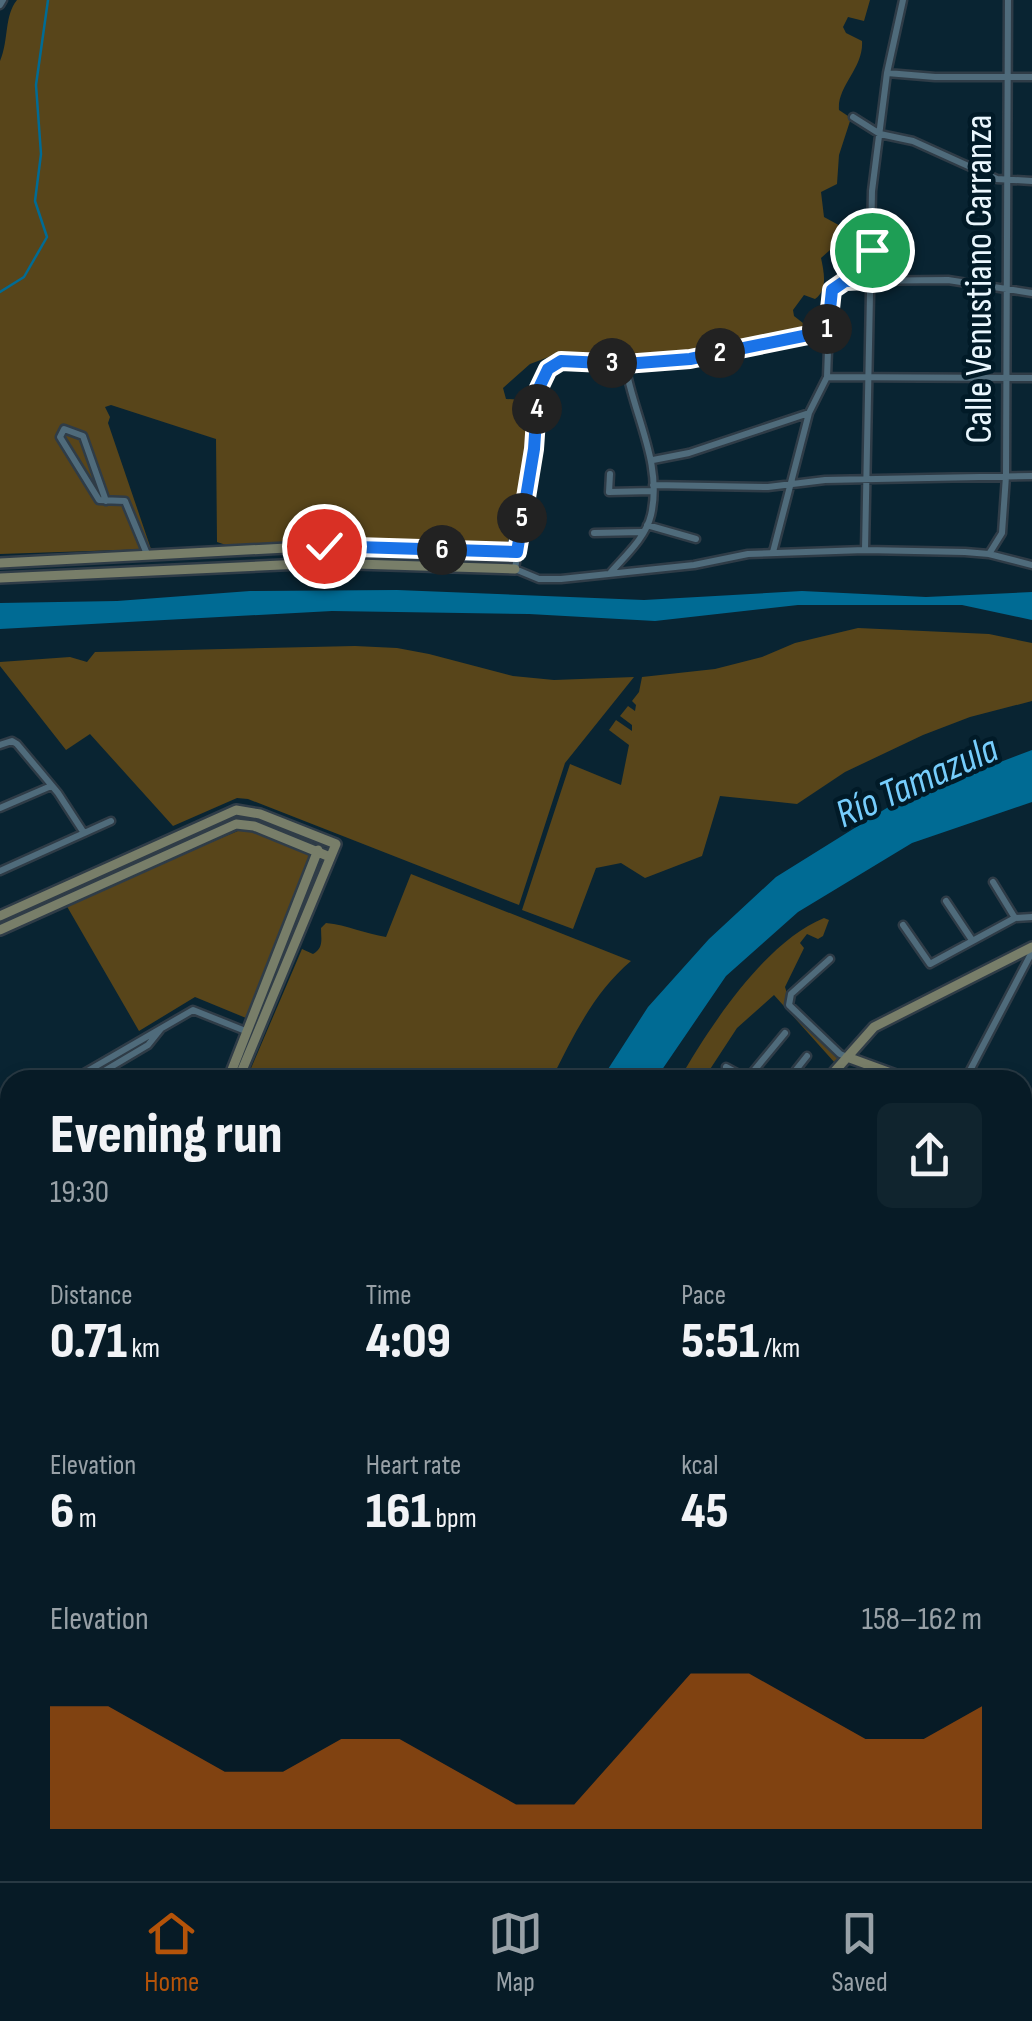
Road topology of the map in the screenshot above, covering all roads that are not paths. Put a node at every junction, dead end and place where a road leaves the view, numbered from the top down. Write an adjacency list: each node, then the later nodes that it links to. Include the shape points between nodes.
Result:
1 (903, 0): 3 (street)
2 (1008, 0): 5 (street, Calle Venustiano Carranza)
3 (887, 72): 5 (street); 7 (street)
4 (1032, 77): 5 (street)
5 (1006, 78): 9 (street, Calle Venustiano Carranza)
6 (853, 117): 7 (street)
7 (880, 134): 9 (street, via 913,140); 10 (street)
8 (1032, 181): 9 (street)
9 (1006, 182): 11 (street, Calle Venustiano Carranza)
10 (869, 280): 11 (street, via 948,280); 13 (street, via 835,287); 15 (street)
11 (1008, 290): 12 (street); 17 (street, Calle Venustiano Carranza)
12 (1032, 293)
13 (828, 328): 14 (street, via 690,359); 16 (street)
14 (625, 364): 20 (street); 32 (street, via 561,361 542,376)
15 (867, 376): 16 (street); 17 (street); 24 (street)
16 (826, 377): 19 (street)
17 (1008, 378): 18 (street); 22 (street, Calle Venustiano Carranza)
18 (1032, 378)
19 (810, 413): 20 (street); 25 (street)
20 (653, 460): 26 (street)
21 (610, 474): 26 (street, via 609,492)
22 (1006, 476): 23 (street); 24 (street); 35 (street, Calle Venustiano Carranza, via 1002,533)
23 (1032, 476)
24 (868, 479): 25 (street); 31 (street)
25 (790, 483): 26 (street); 33 (street)
26 (653, 488): 28 (street)
27 (106, 500): 27 (street, via 99,500 60,437 64,429 83,436); 34 (street, via 125,501)
28 (645, 528): 29 (street); 30 (street); 39 (street)
29 (594, 533)
30 (696, 538)
31 (865, 550): 33 (street); 35 (street)
32 (517, 552): 34 (street, via 324,546); 38 (street)
33 (774, 552): 39 (street)
34 (148, 554): 36 (street)
35 (989, 554): 37 (street)
36 (0, 563)
37 (1032, 565)
38 (515, 569): 39 (street, via 539,579); 40 (street, via 324,563)
39 (610, 573)
40 (0, 578)
41 (0, 744): 42 (street, via 18,744)
42 (51, 786): 43 (street); 47 (street)
43 (0, 808)
44 (236, 810): 46 (street); 48 (street); 54 (street)
45 (112, 821): 47 (street)
46 (236, 824): 49 (street); 58 (street)
47 (84, 834): 51 (street)
48 (323, 838): 49 (street); 50 (street, via 336,844)
49 (318, 852): 50 (street); 64 (street)
50 (330, 857): 64 (street)
51 (0, 872)
52 (993, 882): 56 (street)
53 (946, 901): 59 (street)
54 (0, 916)
55 (1032, 916): 56 (street)
56 (1016, 918): 59 (street)
57 (903, 925): 59 (street, via 930,964)
58 (0, 930)
59 (972, 940)
60 (1032, 949): 66 (street, via 874,1026); 77 (street)
61 (830, 960): 66 (street, via 791,994 789,1006)
62 (160, 1029): 64 (street, via 192,1010); 68 (street); 69 (street, via 148,1046)
63 (785, 1033): 73 (street)
64 (253, 1034): 70 (street); 71 (street)
65 (807, 1056): 74 (street)
66 (847, 1057): 75 (street); 76 (street)
67 (726, 1067): 72 (street)
68 (89, 1070)
69 (106, 1070)
70 (233, 1070)
71 (241, 1070)
72 (732, 1070)
73 (755, 1070)
74 (796, 1070)
75 (835, 1070)
76 (871, 1070)
77 (970, 1070)

